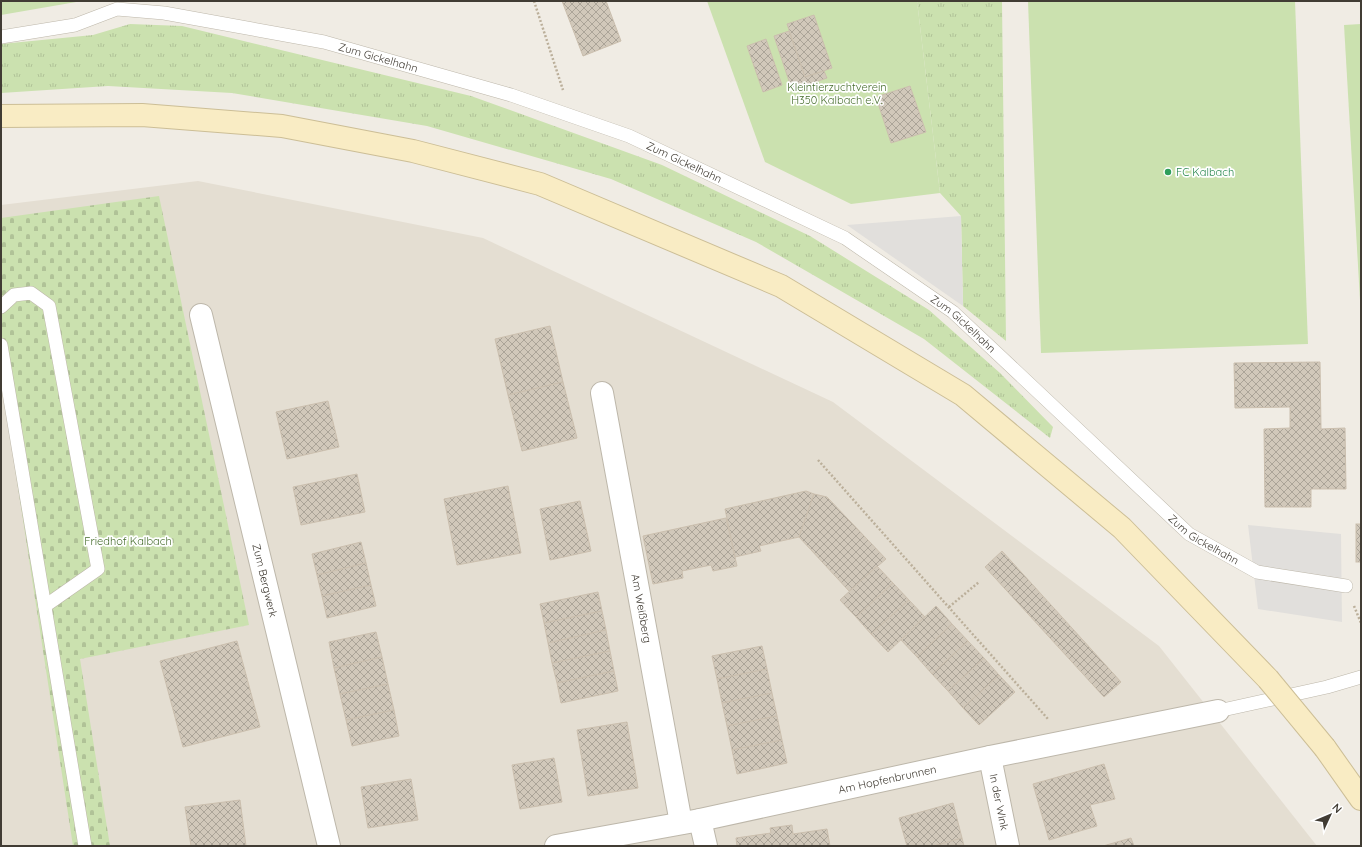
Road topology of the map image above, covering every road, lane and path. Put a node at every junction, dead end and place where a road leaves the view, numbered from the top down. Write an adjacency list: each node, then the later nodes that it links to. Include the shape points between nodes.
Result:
1 (534, 1): 3 (path, via 563,90)
2 (1, 37): 3 (lane, Zum Gickelhahn, via 75,25 117,9 164,13 324,42 511,95)
3 (554, 110): 11 (lane, Zum Gickelhahn, via 629,136 845,238 953,312 1189,534 1257,572)
4 (1, 116): 18 (main road, bridge, via 142,115 282,126 413,151 540,184 781,286 963,395 1122,528 1268,679 1325,748)
5 (1, 307): 12 (lane, via 14,295 31,293 49,306 98,569)
6 (200, 315): 21 (street, Zum Bergwerk)
7 (1, 345): 12 (lane)
8 (602, 393): 19 (street, Am Weißberg)
9 (818, 460): 13 (path)
10 (979, 582): 13 (path)
11 (1346, 586)
12 (45, 606): 20 (lane)
13 (949, 607): 16 (path)
14 (1361, 677): 15 (lane)
15 (1218, 711): 17 (street, Am Hopfenbrunnen)
16 (1052, 724)
17 (990, 757): 19 (street, Am Hopfenbrunnen); 24 (street, In der Wink)
18 (1361, 799)
19 (691, 821): 22 (street, Am Hopfenbrunnen); 23 (street, Am Weißberg)
20 (85, 846)
21 (329, 846)
22 (556, 846)
23 (706, 846)
24 (1008, 846)

